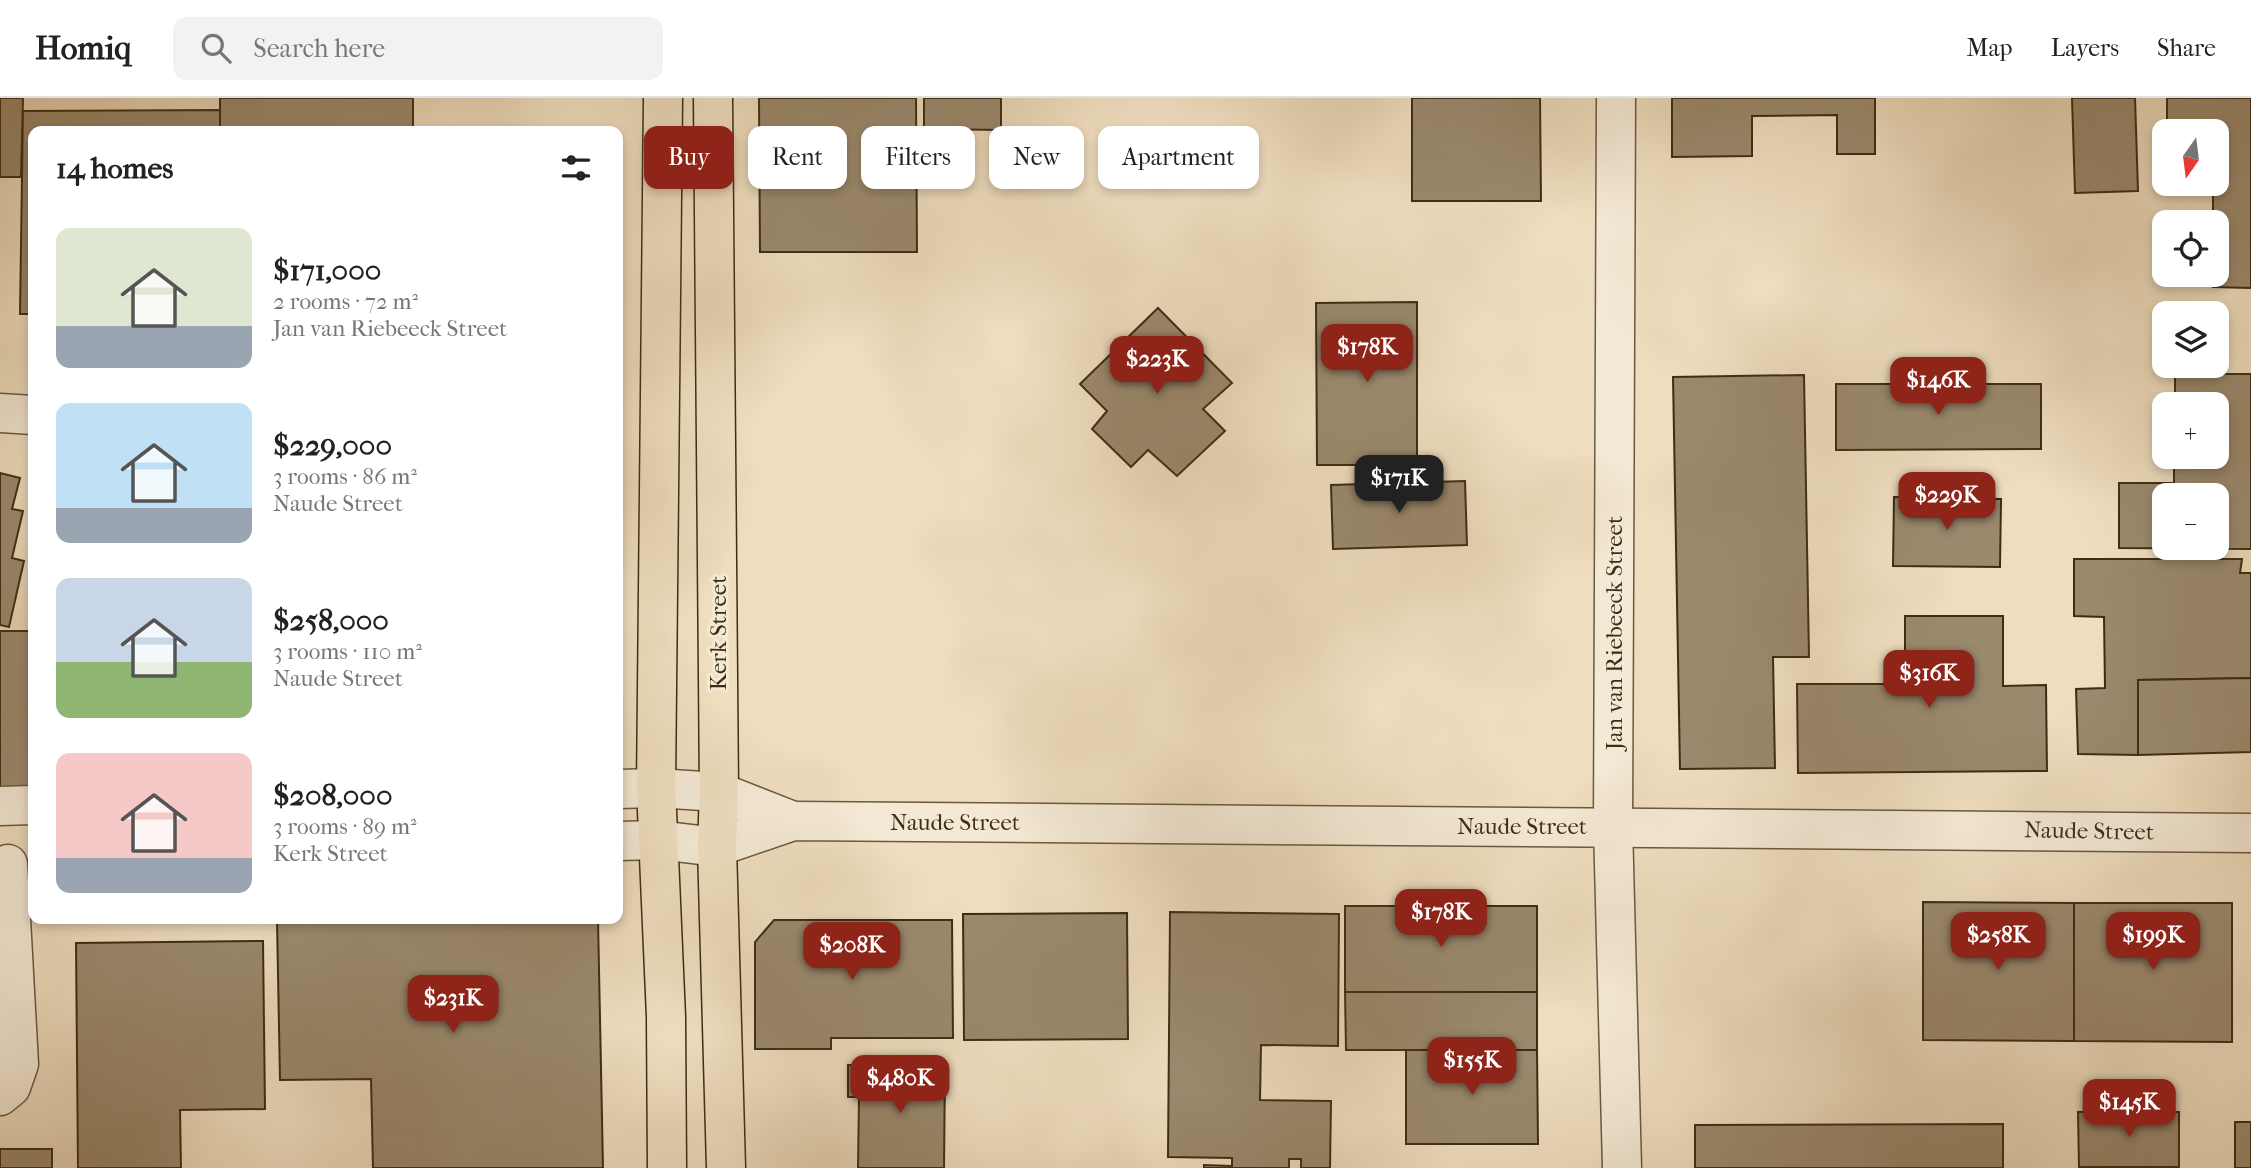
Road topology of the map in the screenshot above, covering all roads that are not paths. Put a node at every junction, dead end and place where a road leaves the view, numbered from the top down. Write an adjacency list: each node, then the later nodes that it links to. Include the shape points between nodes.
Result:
1 (663, 98): 6 (highway)
2 (713, 98): 8 (highway, Kerk Street)
3 (1616, 98): 12 (street, Jan van Riebeeck Street)
4 (0, 413): 5 (street)
5 (28, 415)
6 (656, 788): 7 (street, Naude Street); 8 (street, Naude Street); 14 (highway)
7 (623, 789)
8 (719, 792): 11 (street, Naude Street); 16 (highway, Kerk Street)
9 (28, 805): 10 (street)
10 (0, 806)
11 (793, 821): 12 (street, Naude Street); 16 (street, Naude Street)
12 (1613, 826): 13 (street, Naude Street); 21 (street, Jan van Riebeeck Street)
13 (2251, 833)
14 (658, 840): 15 (street); 16 (street); 19 (highway)
15 (623, 841)
16 (717, 847): 20 (highway, Kerk Street)
17 (14, 864): 18 (street, via 19,1064 11,1087)
18 (0, 1097)
19 (667, 1168)
20 (726, 1168)
21 (1622, 1168)

